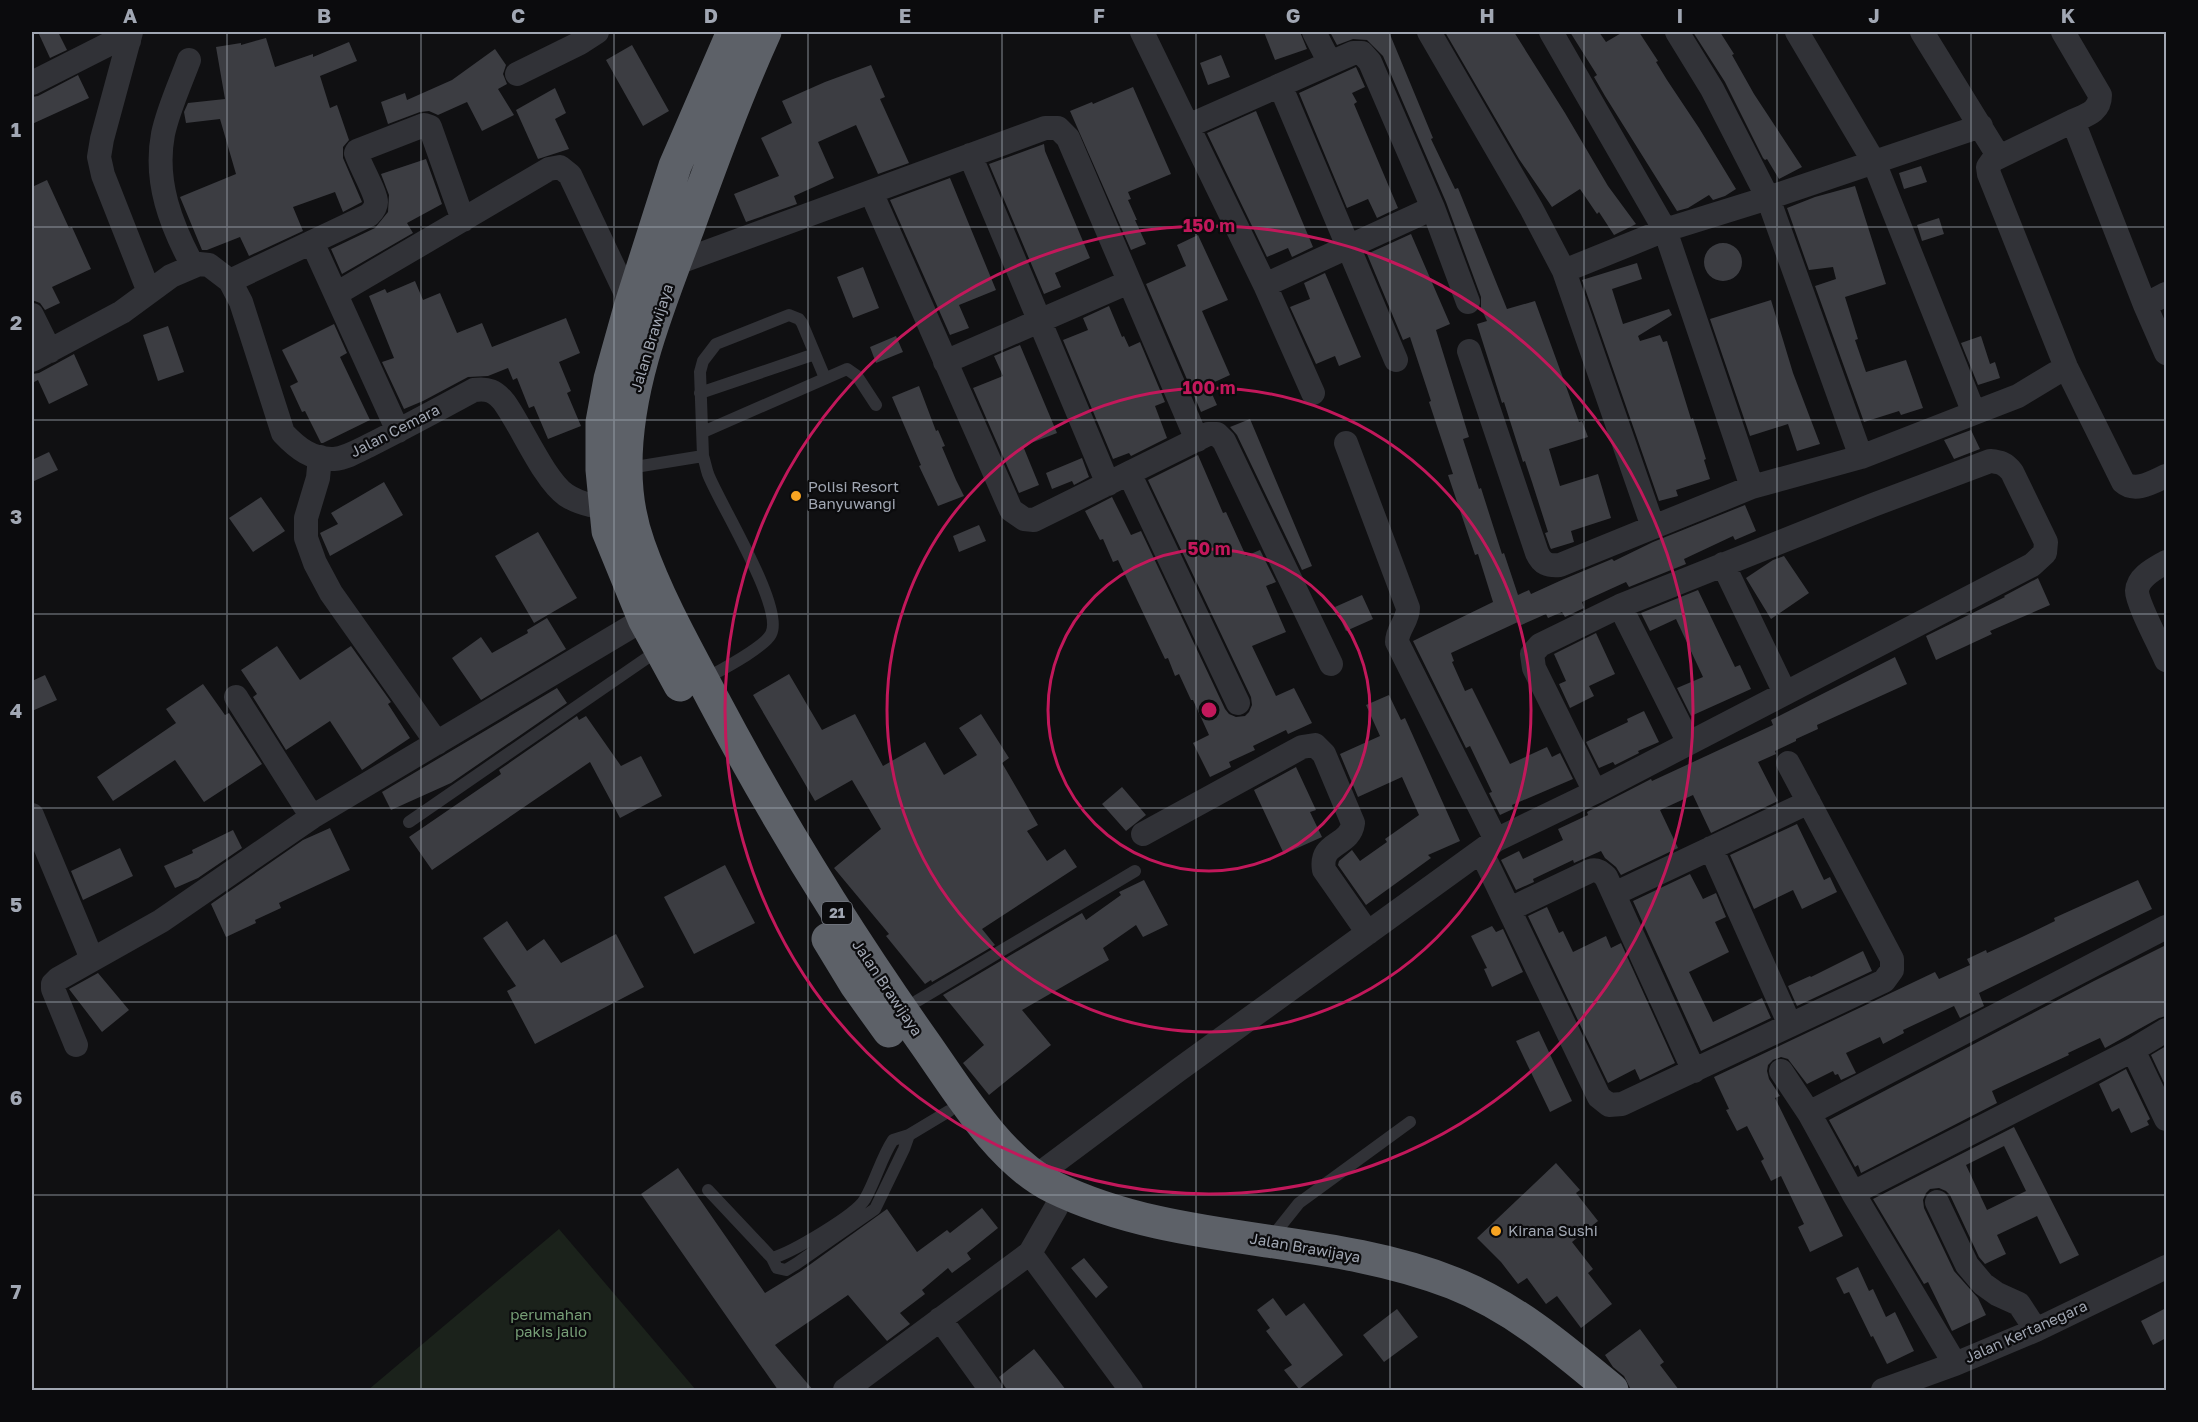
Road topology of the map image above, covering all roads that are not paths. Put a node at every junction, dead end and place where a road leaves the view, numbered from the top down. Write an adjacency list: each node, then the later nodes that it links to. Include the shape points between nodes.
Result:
1 (597, 32): 16 (street)
2 (733, 32): 42 (highway, Jalan Brawijaya / 21, via 675,166)
3 (765, 32): 32 (highway, Jalan Brawijaya / 21, via 739,88)
4 (1142, 32): 20 (street)
5 (1314, 32): 15 (street)
6 (1429, 32): 34 (street)
7 (1551, 32): 29 (street)
8 (1677, 32): 26 (street, via 1712,89)
9 (1797, 32): 24 (street)
10 (1922, 32): 21 (street)
11 (2063, 32): 19 (street, via 2101,100 2096,109)
12 (130, 36): 13 (street, via 116,41); 38 (street, via 99,157)
13 (93, 40): 17 (street)
14 (189, 60): 33 (street, via 164,132 160,157 169,218)
15 (1330, 63): 18 (street); 27 (street, via 1358,52 1370,62)
16 (517, 74)
17 (32, 83)
18 (1280, 85): 20 (street); 31 (street)
19 (2073, 121): 23 (street); 43 (street)
20 (1188, 126): 37 (street)
21 (1981, 126): 23 (street); 24 (street)
22 (970, 155): 25 (street); 36 (street, via 1045,128 1058,128 1068,138); 45 (street)
23 (1999, 157): 52 (street, via 1990,163 1989,174)
24 (1874, 162): 26 (street); 57 (street)
25 (871, 192): 32 (street); 51 (street)
26 (1768, 198): 29 (street); 64 (street)
27 (1433, 208): 31 (street); 41 (street)
28 (463, 220): 30 (street, via 430,127 424,125 357,151 375,197 375,208); 39 (street); 42 (street, via 560,167 570,175)
29 (1665, 230): 34 (street); 68 (street)
30 (312, 242): 35 (street); 39 (street)
31 (1348, 246): 37 (street); 50 (street)
32 (674, 264): 65 (highway, Jalan Brawijaya / 21)
33 (184, 270): 35 (street, via 209,265); 38 (street)
34 (1564, 271): 70 (street)
35 (230, 281): 63 (street, via 241,302 283,433 308,455)
36 (1129, 282): 45 (street); 60 (street)
37 (1265, 285): 55 (street)
38 (149, 291): 49 (street, via 122,312)
39 (336, 294): 58 (street)
40 (2166, 294): 43 (street)
41 (1468, 302)
42 (631, 304): 65 (highway, Jalan Brawijaya / 21, via 602,422)
43 (2145, 305): 47 (street)
44 (32, 315): 49 (street)
45 (1039, 320): 51 (street); 67 (street)
46 (1469, 351): 70 (street, via 1541,561 1560,565)
47 (2166, 353)
48 (815, 354): 53 (lane); 54 (lane); 54 (lane, via 802,323 789,315 716,344 703,361)
49 (41, 355)
50 (1395, 360)
51 (945, 362): 67 (street, via 1017,516 1035,520)
52 (2066, 367): 57 (street, via 2018,396); 66 (street, via 2123,483 2134,488)
53 (825, 378): 56 (lane, via 851,370); 59 (lane)
54 (700, 393): 59 (lane)
55 (1313, 393)
56 (876, 405)
57 (1974, 413): 64 (street)
58 (398, 431): 63 (street, Jalan Cemara, via 348,455); 69 (street, Jalan Cemara, via 474,390 496,392 550,478 566,495)
59 (703, 432): 62 (lane)
60 (1197, 440): 67 (street); 77 (street, via 1213,433 1224,441)
61 (1346, 443): 91 (street, via 1408,608 1397,642)
62 (703, 456): 65 (lane); 78 (lane, via 709,476 759,576 775,624 763,643)
63 (320, 457): 82 (street, via 306,518 306,538 315,563 331,593)
64 (1861, 457): 68 (street)
65 (614, 469): 69 (highway, Jalan Brawijaya / 21)
66 (2166, 476)
67 (1118, 479): 81 (street)
68 (1752, 487): 70 (street)
69 (617, 508): 74 (highway, Jalan Brawijaya / 21, via 608,531); 78 (highway, Jalan Brawijaya / 21, via 639,544)
70 (1653, 527)
71 (2166, 562): 76 (street, via 2142,579 2137,591)
72 (1723, 564): 73 (street); 79 (street); 79 (street, via 1990,462 2001,462 2012,472 2046,542 2045,552 2032,565)
73 (1620, 606): 83 (street); 85 (street, via 1540,645 1531,660)
74 (644, 619): 75 (highway, Jalan Brawijaya / 21); 82 (street)
75 (661, 649): 78 (highway, Jalan Brawijaya / 21); 89 (lane)
76 (2166, 660)
77 (1331, 664)
78 (694, 686): 99 (highway, Jalan Brawijaya / 21, via 733,738 852,939); 106 (highway, Jalan Brawijaya / 21, via 725,768 856,985)
79 (1785, 693): 83 (street)
80 (236, 696): 88 (street)
81 (1238, 703)
82 (436, 743): 88 (street)
83 (1689, 743): 85 (street)
84 (1788, 763): 86 (street)
85 (1595, 792): 91 (street)
86 (1809, 802): 92 (street); 100 (street, via 1893,965 1884,981)
87 (32, 815): 98 (street)
88 (312, 817): 98 (street, via 153,926)
89 (409, 822)
90 (1143, 834): 97 (street, via 1302,747 1315,745 1324,754 1353,823 1348,836 1327,851 1324,870)
91 (1489, 846): 95 (street); 97 (street)
92 (1711, 848): 94 (street); 100 (street)
93 (1135, 871): 99 (lane)
94 (1614, 894): 95 (street, via 1606,877 1594,870); 104 (street)
95 (1510, 909): 104 (street, via 1599,1097 1609,1105 1622,1104)
96 (2166, 927): 107 (street)
97 (1368, 933): 110 (street)
98 (92, 959): 102 (street, via 53,984)
99 (900, 1009): 110 (highway, Jalan Brawijaya / 21, via 985,1126)
100 (1790, 1025): 104 (street)
101 (2166, 1030): 103 (street)
102 (76, 1046)
103 (2133, 1050): 108 (street); 112 (street)
104 (1694, 1071)
105 (1781, 1071): 107 (street)
106 (949, 1111): 111 (lane, via 909,1135 875,1209 817,1242 786,1270 777,1268); 114 (highway, Jalan Brawijaya / 21, via 1005,1175)
107 (1809, 1113): 112 (street)
108 (2166, 1119)
109 (1410, 1122): 115 (lane, via 1299,1203)
110 (1035, 1177): 115 (highway, Jalan Brawijaya / 21, via 1080,1200 1149,1222)
111 (708, 1190)
112 (1853, 1193): 120 (street)
113 (1936, 1202): 119 (street, via 1967,1265 1983,1284 2019,1304)
114 (1056, 1208): 116 (street); 124 (highway, Jalan Brawijaya / 21, via 1106,1229 1221,1253 1333,1269 1410,1287 1518,1340)
115 (1268, 1241): 125 (highway, Jalan Brawijaya / 21, via 1349,1254 1454,1284 1539,1331)
116 (1030, 1253): 118 (street); 123 (street)
117 (2166, 1267): 119 (street, Jalan Kertanegara)
118 (940, 1319): 121 (street); 122 (street)
119 (2036, 1330): 120 (street, Jalan Kertanegara)
120 (1955, 1364): 126 (street, Jalan Kertanegara)
121 (851, 1389)
122 (991, 1390)
123 (1131, 1390)
124 (1582, 1390)
125 (1612, 1390)
126 (1883, 1390)

